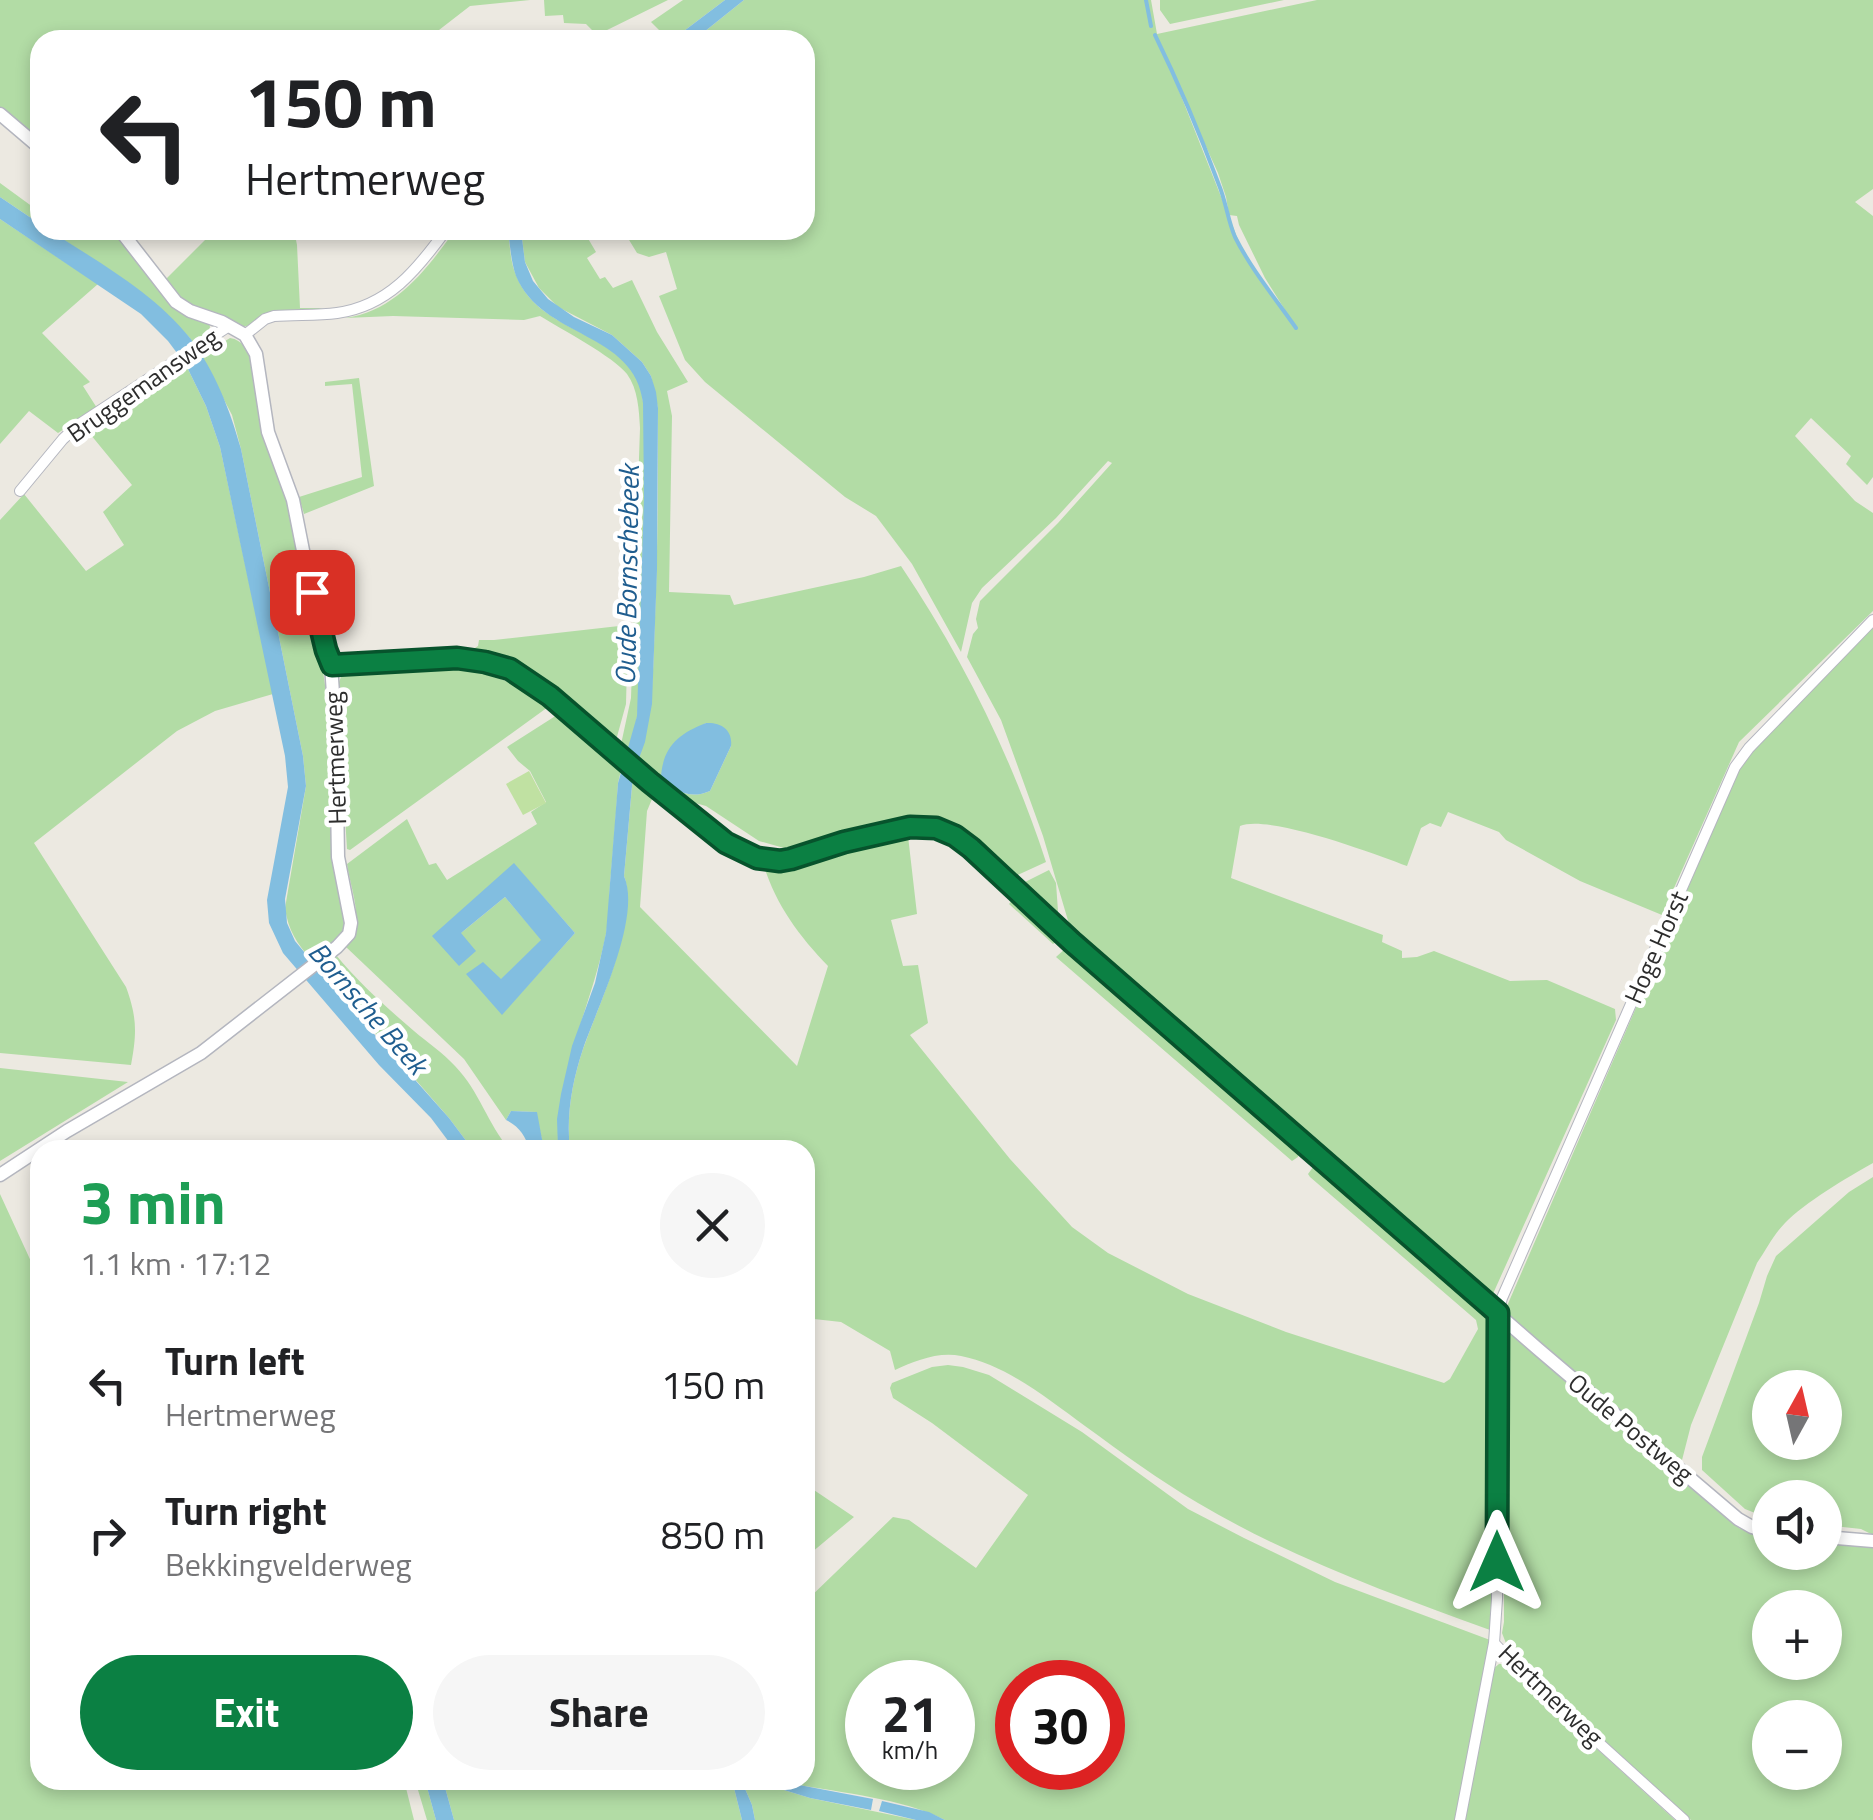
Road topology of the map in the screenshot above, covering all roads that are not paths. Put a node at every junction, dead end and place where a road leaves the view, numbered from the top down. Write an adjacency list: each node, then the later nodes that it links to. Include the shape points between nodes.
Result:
1 (0, 114): 2 (street)
2 (30, 140)
3 (128, 240): 5 (street, via 176,302)
4 (438, 240): 6 (street, via 380,300 338,313 274,316)
5 (230, 326): 6 (street); 7 (street, Bruggemansweg, via 78,425)
6 (245, 335): 9 (street, via 260,367 268,432 294,500)
7 (20, 491)
8 (1873, 620): 13 (street, Hoge Horst, via 1735,767)
9 (332, 665): 10 (street, Hertmerweg, via 338,858 351,923 346,940 201,1053); 13 (street, Hertmerweg, via 457,658 519,673 726,843 765,860 916,827 936,828 964,842)
10 (53, 1140)
11 (30, 1155): 12 (street, Hertmerweg)
12 (0, 1175)
13 (1498, 1313): 14 (street, Oude Postweg); 17 (street, Hertmerweg)
14 (1752, 1527)
15 (1842, 1538): 16 (street)
16 (1873, 1541)
17 (1494, 1643): 18 (street); 19 (street, Hertmerweg)
18 (1460, 1820)
19 (1684, 1820)

